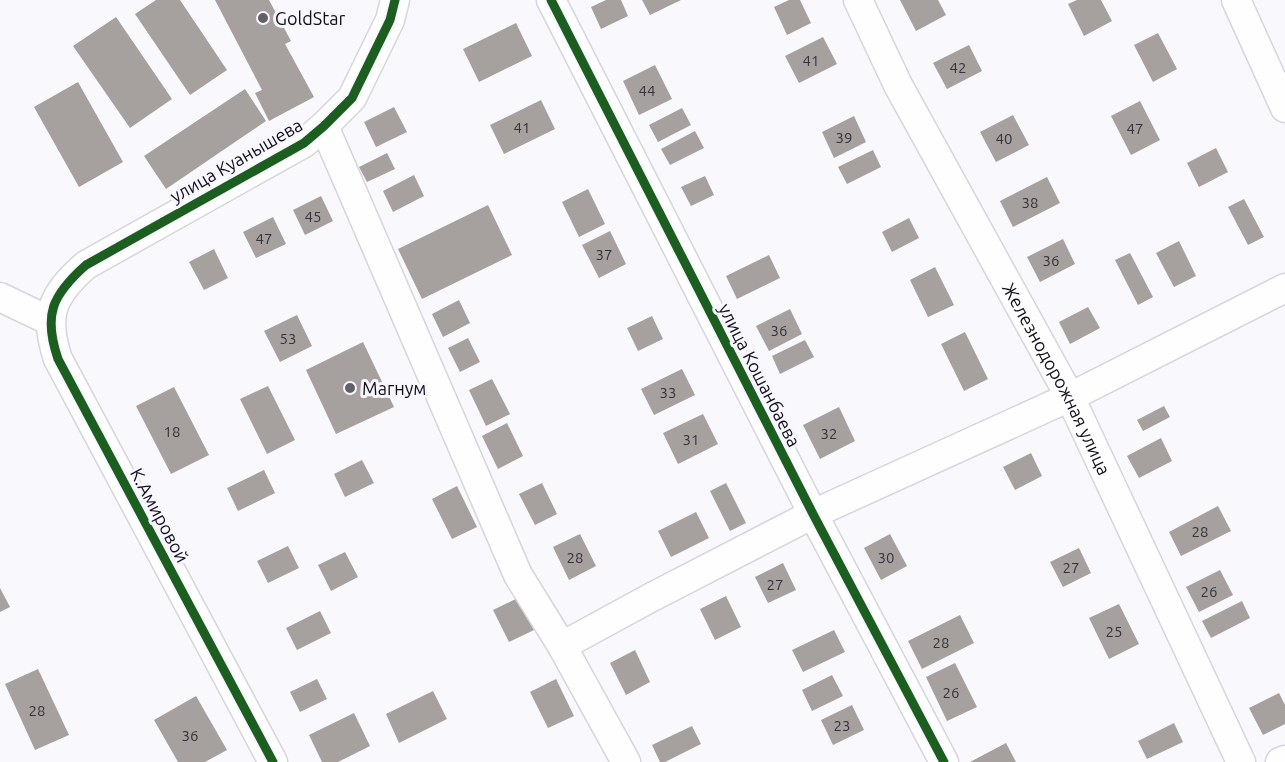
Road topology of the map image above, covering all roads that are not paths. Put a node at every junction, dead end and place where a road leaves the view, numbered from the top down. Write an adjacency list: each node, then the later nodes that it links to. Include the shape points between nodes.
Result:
1 (395, 0): 6 (street, улица Куанышева, via 390,20 352,98)
2 (551, 0): 12 (street, улица Кошанбаева)
3 (858, 0): 11 (street, Железнодорожная улица, via 898,85)
4 (1236, 0): 5 (street)
5 (1285, 108)
6 (324, 126): 7 (street, улица Куанышева, via 304,143 86,265); 13 (street, via 518,575)
7 (69, 280): 10 (street, К.Амировой, via 56,299)
8 (1285, 288): 11 (street)
9 (0, 297): 10 (street)
10 (50, 321): 15 (street, К.Амировой, via 58,360)
11 (1070, 397): 12 (street); 18 (street, Железнодорожная улица)
12 (813, 514): 13 (street); 17 (street, улица Кошанбаева)
13 (562, 646): 16 (street)
14 (1285, 760): 19 (street)
15 (273, 762)
16 (627, 762)
17 (944, 762)
18 (1241, 762)
19 (1280, 762)

